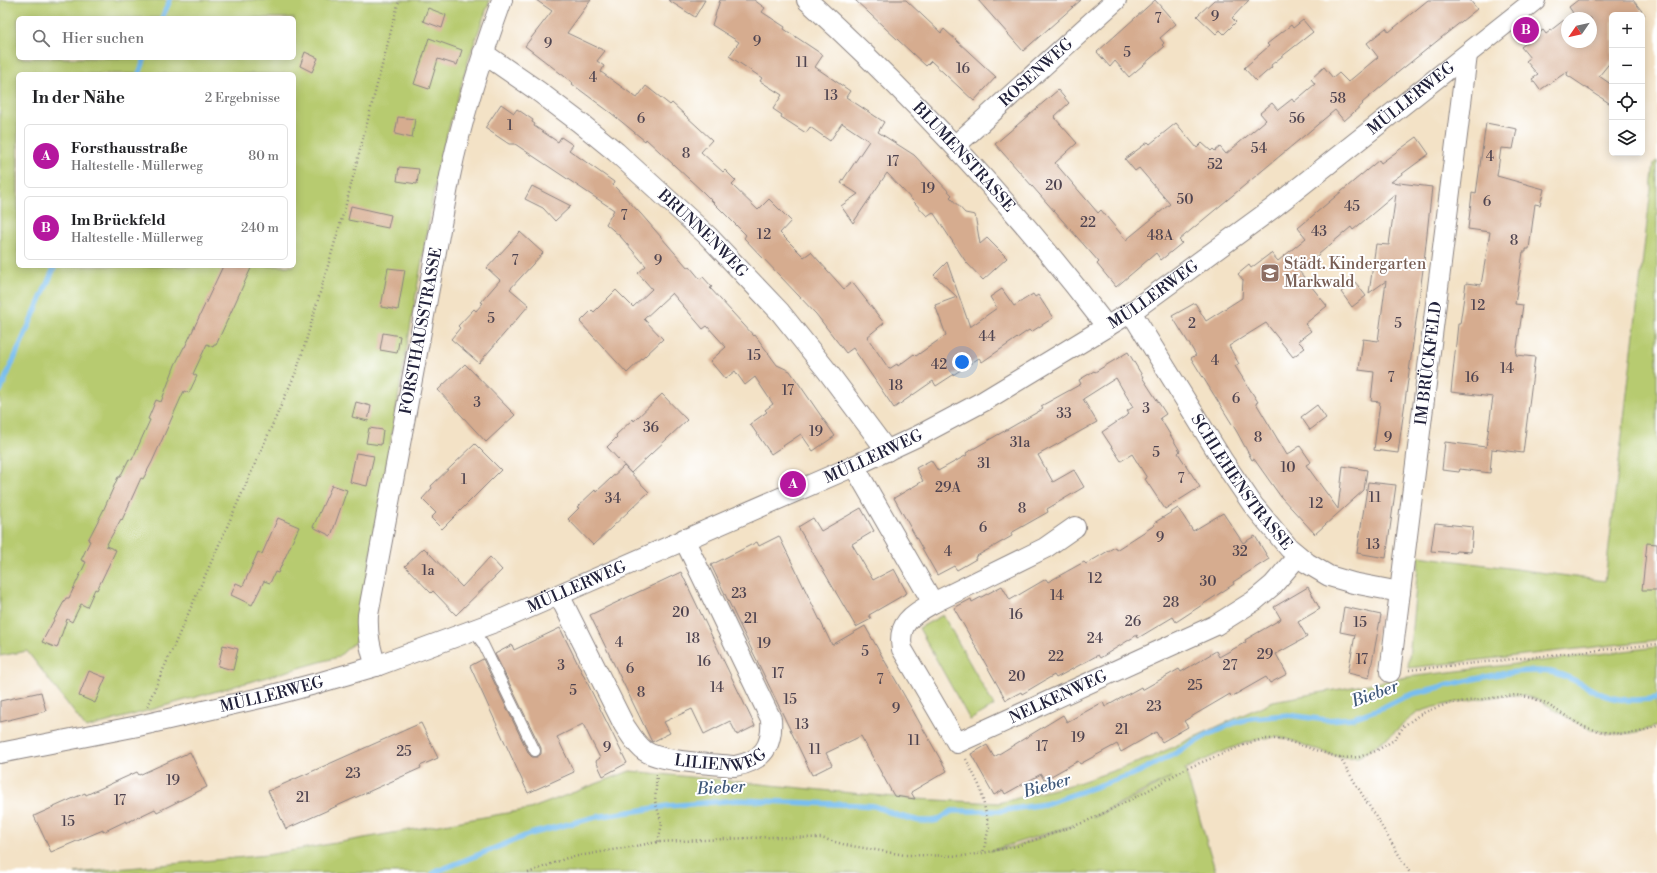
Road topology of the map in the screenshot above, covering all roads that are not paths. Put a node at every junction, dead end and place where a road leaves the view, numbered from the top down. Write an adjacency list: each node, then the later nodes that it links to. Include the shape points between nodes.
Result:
1 (502, 0): 5 (street, FORSTHAUSSTRASSE)
2 (807, 0): 7 (street, BLUMENSTRASSE, via 878,66)
3 (1116, 0): 7 (street, ROSENWEG)
4 (1535, 0): 6 (street, MÜLLERWEG)
5 (482, 53): 10 (street, BRUNNENWEG, via 579,122 708,236 784,318); 19 (street, FORSTHAUSSTRASSE, via 456,149 368,616 369,646)
6 (1467, 55): 8 (street, MÜLLERWEG, via 1273,208); 15 (street, IM BRÜCKFELD)
7 (956, 145): 9 (street, BLUMENSTRASSE, via 1064,270)
8 (1131, 312): 9 (street, MÜLLERWEG); 14 (street, SCHLEHENSTRASSE, via 1253,505)
9 (1107, 327): 10 (street, MÜLLERWEG, via 951,420)
10 (887, 451): 11 (street, MÜLLERWEG)
11 (854, 466): 13 (street, MÜLLERWEG); 17 (street)
12 (1075, 527): 17 (street, via 1046,548)
13 (684, 539): 16 (street, MÜLLERWEG); 16 (street, LILIENWEG, via 771,719 772,732 769,744 764,752 745,764 735,766 658,758 636,744)
14 (1298, 556): 15 (street, SCHLEHENSTRASSE, via 1334,578); 17 (street, NELKENWEG, via 1273,585 1254,601 1216,625 957,743 902,649 900,640 904,626 911,616)
15 (1400, 592): 20 (street, IM BRÜCKFELD)
16 (559, 595): 18 (street, MÜLLERWEG)
17 (933, 603)
18 (472, 631): 19 (street, MÜLLERWEG); 21 (lane, via 483,644)
19 (376, 666): 22 (street, MÜLLERWEG, via 318,683 138,726)
20 (1390, 672)
21 (535, 751)
22 (0, 753)

